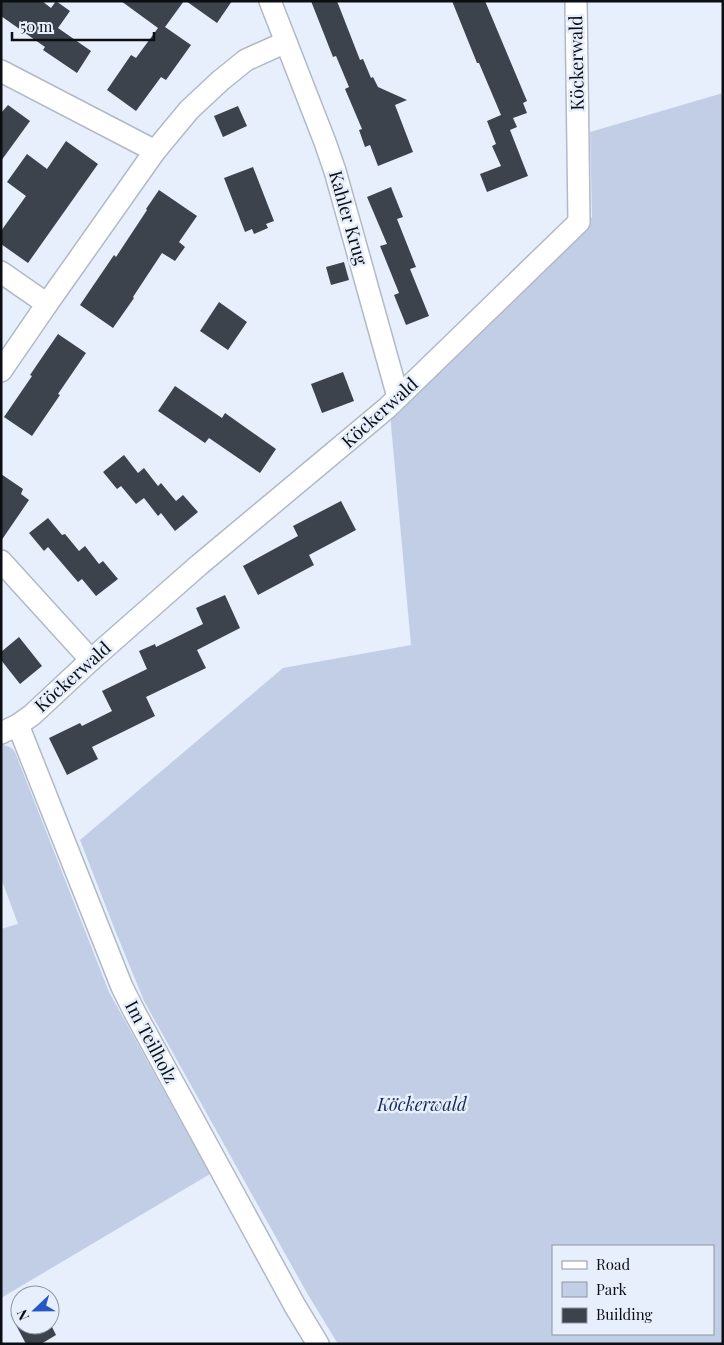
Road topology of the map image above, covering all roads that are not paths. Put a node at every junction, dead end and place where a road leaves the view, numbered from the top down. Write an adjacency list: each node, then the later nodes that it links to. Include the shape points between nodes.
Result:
1 (270, 1): 3 (street, Kahler Krug)
2 (576, 1): 9 (street, Köckerwald, via 579,222)
3 (286, 42): 5 (street, via 234,69 189,110); 9 (street, Kahler Krug, via 335,171)
4 (1, 71): 5 (street)
5 (155, 151): 7 (street)
6 (1, 272): 7 (street)
7 (47, 304): 8 (street)
8 (1, 371)
9 (398, 397): 11 (street, Köckerwald)
10 (1, 561): 11 (street)
11 (91, 660): 12 (street, Köckerwald, via 32,715)
12 (9, 729): 13 (street, Im Teilholz, via 126,995)
13 (318, 1344)

